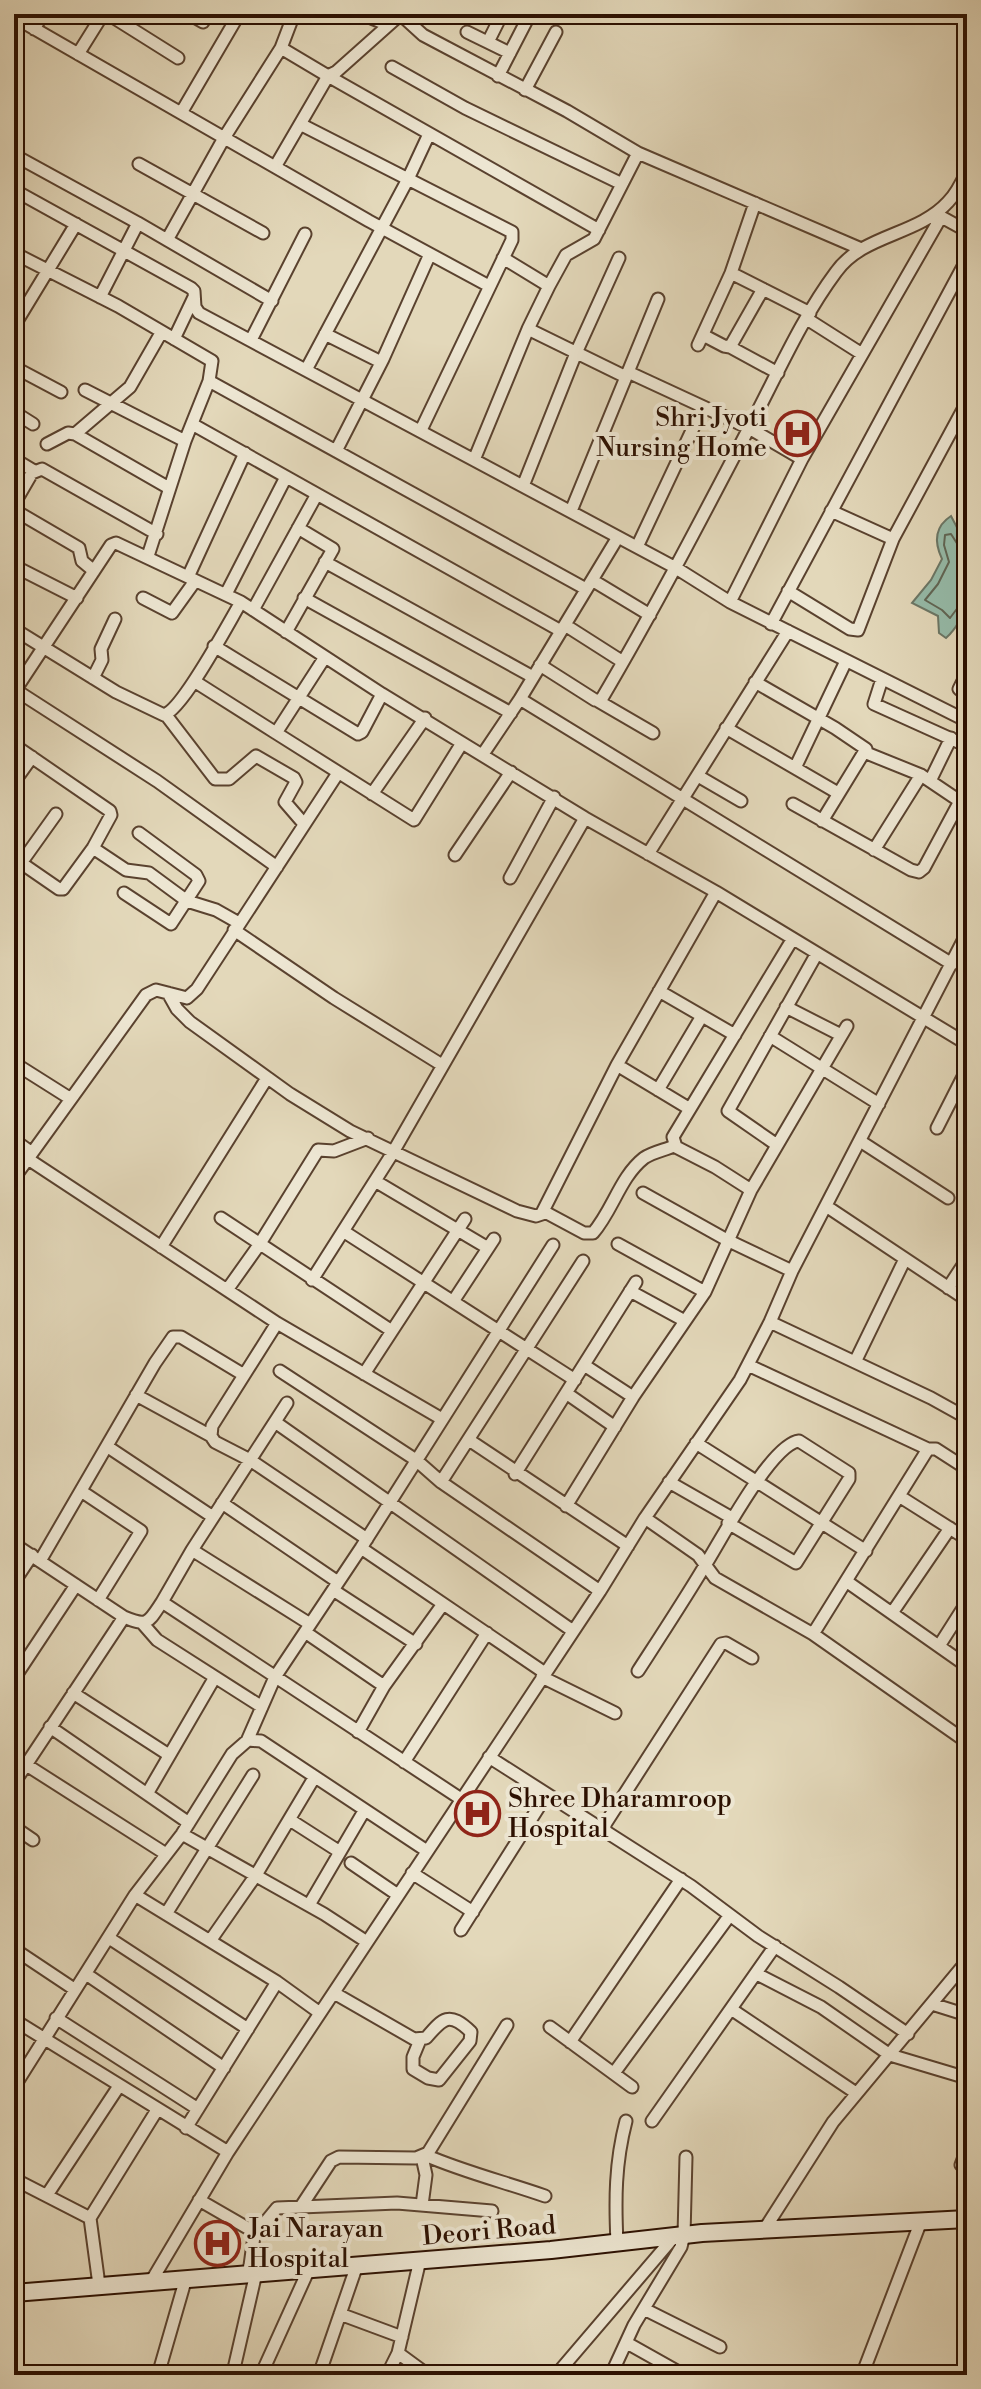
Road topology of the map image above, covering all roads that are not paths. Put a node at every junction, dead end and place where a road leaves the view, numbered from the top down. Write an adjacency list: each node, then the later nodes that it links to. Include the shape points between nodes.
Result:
1 (43, 14): 13 (street)
2 (105, 14): 19 (street); 20 (street)
3 (189, 14): 11 (street)
4 (239, 14): 25 (street)
5 (294, 14): 17 (street)
6 (362, 14): 12 (street)
7 (401, 14): 12 (street); 23 (street, via 423,35)
8 (502, 14): 16 (street)
9 (530, 14): 18 (street)
10 (14, 17): 13 (street)
11 (203, 22)
12 (388, 25): 22 (street)
13 (34, 29): 19 (street)
14 (467, 32): 16 (street)
15 (556, 32): 24 (street)
16 (488, 42): 18 (street)
17 (281, 48): 22 (street); 28 (street)
18 (510, 53): 23 (street)
19 (78, 54): 25 (street)
20 (178, 58)
21 (392, 67): 35 (street)
22 (328, 76): 26 (street); 27 (street)
23 (498, 76): 24 (street)
24 (525, 90): 29 (street)
25 (181, 113): 28 (street)
26 (300, 124): 32 (street); 34 (street)
27 (429, 134): 34 (street); 43 (street)
28 (224, 138): 32 (street); 37 (street)
29 (638, 153): 35 (street); 38 (street)
30 (14, 155): 40 (street)
31 (139, 164): 37 (street)
32 (275, 167): 42 (street)
33 (967, 173): 39 (street)
34 (408, 179): 42 (street); 52 (street, via 511,230)
35 (622, 184): 43 (street)
36 (14, 190): 41 (street)
37 (195, 194): 45 (street); 47 (street)
38 (755, 203): 49 (street); 56 (street)
39 (938, 216): 44 (street); 49 (street); 73 (street)
40 (138, 223): 47 (street); 48 (street)
41 (76, 224): 48 (street); 55 (street)
42 (382, 228): 51 (street); 68 (street)
43 (599, 230): 58 (street, via 591,242 566,255)
44 (967, 231)
45 (263, 233)
46 (305, 234): 63 (street)
47 (167, 240): 63 (street)
48 (123, 248): 60 (street, via 191,288); 61 (street)
49 (859, 248): 64 (street, via 836,271)
50 (14, 253): 55 (street)
51 (430, 254): 57 (street); 74 (street)
52 (503, 258): 57 (street); 58 (street)
53 (619, 258): 72 (street)
54 (967, 259): 106 (street)
55 (47, 272): 61 (street); 65 (street)
56 (731, 273): 59 (street); 71 (street, via 700,340)
57 (489, 286): 90 (street)
58 (549, 286): 66 (street)
59 (763, 289): 64 (street); 71 (street)
60 (195, 296): 69 (street); 70 (street, via 199,313)
61 (100, 297): 67 (street)
62 (658, 299): 78 (street)
63 (272, 301): 70 (street)
64 (808, 316): 73 (street); 77 (street)
65 (14, 326)
66 (528, 329): 72 (street); 98 (street)
67 (161, 333): 69 (street); 84 (street, via 130,387)
68 (325, 334): 74 (street); 76 (street)
69 (174, 339): 79 (street, via 210,358)
70 (251, 340): 76 (street)
71 (730, 347): 77 (street)
72 (576, 353): 78 (street); 101 (street)
73 (862, 354): 97 (street)
74 (381, 362): 82 (street)
75 (14, 367): 81 (street)
76 (306, 370): 82 (street)
77 (778, 373): 89 (street)
78 (627, 375): 85 (street); 105 (street)
79 (209, 381): 88 (street); 94 (street)
80 (85, 390): 84 (street)
81 (61, 392)
82 (362, 400): 90 (street); 94 (street)
83 (967, 402): 110 (street)
84 (111, 403): 91 (street); 92 (street)
85 (703, 407): 89 (street); 111 (street)
86 (14, 412): 87 (street)
87 (33, 424)
88 (192, 424): 92 (street); 95 (street)
89 (749, 428): 97 (street); 115 (street)
90 (421, 430): 98 (street)
91 (75, 434): 93 (street); 102 (street)
92 (185, 441): 102 (street)
93 (47, 444)
94 (336, 451): 118 (street)
95 (245, 453): 100 (street); 117 (street)
96 (14, 459): 99 (street)
97 (802, 459): 125 (street)
98 (474, 460): 101 (street)
99 (34, 471): 104 (street); 108 (street, via 42,469)
100 (286, 477): 103 (street); 120 (street)
101 (523, 486): 105 (street)
102 (169, 488): 108 (street)
103 (317, 494): 107 (street); 130 (street)
104 (14, 507): 116 (street, via 79,548 82,561)
105 (571, 511): 109 (street)
106 (831, 511): 110 (street); 119 (street)
107 (298, 528): 113 (street, via 332,548); 126 (street)
108 (157, 534): 112 (street)
109 (618, 537): 111 (street); 118 (street)
110 (893, 539): 119 (street, via 858,630)
111 (637, 547): 115 (street)
112 (148, 556): 116 (street, via 113,543); 117 (street)
113 (325, 562): 123 (street); 141 (street)
114 (14, 566): 121 (street)
115 (676, 568): 125 (street); 127 (street)
116 (94, 571): 121 (street)
117 (192, 579): 120 (street); 122 (street, via 172,613)
118 (589, 584): 127 (street); 130 (street)
119 (788, 591): 129 (street)
120 (226, 594): 124 (street)
121 (77, 598): 135 (street)
122 (143, 598)
123 (304, 598): 133 (street); 152 (street)
124 (241, 602): 126 (street); 134 (street)
125 (730, 602): 129 (street)
126 (253, 610): 133 (street)
127 (650, 615): 138 (street)
128 (115, 619): 142 (street)
129 (771, 624): 132 (street)
130 (563, 628): 138 (street); 139 (street)
131 (14, 629): 135 (street)
132 (788, 631): 137 (street); 145 (street)
133 (286, 632): 136 (street)
134 (214, 646): 144 (street); 149 (street)
135 (44, 649): 142 (street); 146 (street)
136 (325, 657): 147 (street); 149 (street)
137 (846, 661): 143 (street); 155 (street)
138 (623, 662): 151 (street)
139 (540, 665): 141 (street); 151 (street)
140 (967, 673): 148 (street, via 959,689)
141 (533, 677): 150 (street)
142 (93, 678): 153 (street)
143 (882, 679): 156 (street); 160 (street, via 874,704)
144 (194, 681): 153 (street); 158 (street)
145 (755, 682): 155 (street); 157 (street)
146 (15, 691): 190 (street, via 157,781)
147 (382, 694): 149 (street, via 358,734); 154 (street)
148 (967, 695)
149 (299, 698): 158 (street)
150 (520, 699): 152 (street); 176 (street)
151 (598, 701): 159 (street)
152 (511, 713): 165 (street)
153 (166, 715): 183 (street, via 215,779 229,779 256,756 294,778 285,802)
154 (425, 718): 161 (street); 174 (street)
155 (818, 718): 164 (street, via 863,745); 167 (street)
156 (967, 721)
157 (726, 728): 167 (street); 170 (street)
158 (276, 733): 169 (street)
159 (653, 733)
160 (951, 738): 163 (street); 171 (street)
161 (462, 743): 165 (street); 174 (street, via 414,820)
162 (14, 745): 166 (street)
163 (967, 746)
164 (864, 752): 171 (street); 173 (street)
165 (483, 754): 168 (street)
166 (32, 757): 172 (street); 185 (street, via 110,811)
167 (795, 768): 173 (street)
168 (511, 772): 175 (street); 188 (street)
169 (338, 773): 174 (street); 183 (street)
170 (698, 776): 176 (street); 177 (street)
171 (925, 778): 179 (street); 186 (street)
172 (14, 782)
173 (838, 793): 182 (street)
174 (372, 794)
175 (554, 797): 181 (street); 191 (street)
176 (683, 798): 187 (street); 200 (street)
177 (741, 801)
178 (793, 804): 182 (street)
179 (964, 804): 186 (street, via 922,870 911,870)
180 (56, 814): 189 (street)
181 (585, 818): 187 (street); 209 (street)
182 (822, 821): 186 (street)
183 (304, 824): 190 (street)
184 (139, 833): 194 (street, via 199,877)
185 (93, 848): 189 (street, via 61,889); 194 (street, via 126,870 149,873)
186 (874, 850)
187 (648, 854): 192 (street)
188 (455, 855)
189 (18, 860)
190 (277, 867): 195 (street)
191 (510, 878)
192 (716, 892): 197 (street); 201 (street)
193 (124, 893): 194 (street, via 168,925)
194 (187, 901): 195 (street, via 216,910)
195 (236, 926): 202 (street, via 192,995); 209 (street, via 334,998)
196 (967, 933): 198 (street)
197 (792, 940): 199 (street); 206 (street)
198 (964, 948): 200 (street)
199 (816, 955): 203 (street); 205 (street)
200 (952, 964): 205 (street)
201 (659, 991): 204 (street); 210 (street)
202 (168, 993): 214 (street, via 190,1022); 216 (street, via 156,990 146,995)
203 (786, 1007): 207 (street); 212 (street, via 844,1031)
204 (702, 1016): 206 (street); 215 (street)
205 (924, 1019): 208 (street); 217 (street)
206 (735, 1035): 218 (street)
207 (770, 1036): 212 (street); 223 (street, via 728,1111)
208 (967, 1044)
209 (442, 1065): 225 (street)
210 (617, 1065): 215 (street); 233 (street)
211 (15, 1066): 216 (street)
212 (821, 1068): 217 (street); 223 (street)
213 (967, 1069): 219 (street)
214 (267, 1078): 220 (street); 241 (street)
215 (658, 1090): 218 (street)
216 (71, 1099): 226 (street)
217 (879, 1104): 222 (street)
218 (690, 1109): 224 (street, via 673,1137)
219 (937, 1128)
220 (368, 1138): 225 (street); 239 (street, via 334,1151 318,1150)
221 (14, 1140): 226 (street)
222 (860, 1141): 231 (street); 232 (street)
223 (777, 1145): 229 (street)
224 (674, 1146): 229 (street); 233 (street, via 640,1163 593,1233)
225 (394, 1150): 228 (street); 233 (street, via 517,1211)
226 (30, 1156): 227 (street); 241 (street)
227 (14, 1178)
228 (375, 1181): 235 (street); 236 (street)
229 (751, 1190): 237 (street)
230 (643, 1193): 237 (street)
231 (948, 1198)
232 (826, 1206): 242 (street); 245 (street)
233 (545, 1213)
234 (221, 1218): 239 (street)
235 (461, 1224): 247 (street); 251 (street, via 491,1243)
236 (343, 1231): 246 (street); 247 (street)
237 (727, 1240): 245 (street); 250 (street)
238 (618, 1244): 250 (street)
239 (259, 1245): 246 (street); 249 (street)
240 (553, 1245): 256 (street)
241 (161, 1247): 249 (street)
242 (905, 1259): 248 (street); 259 (street)
243 (967, 1259): 248 (street)
244 (583, 1261): 258 (street)
245 (792, 1271): 254 (street)
246 (312, 1280): 257 (street)
247 (424, 1282): 251 (street); 257 (street)
248 (948, 1288): 252 (street)
249 (227, 1290): 255 (street)
250 (705, 1292): 253 (street)
251 (454, 1300): 256 (street)
252 (967, 1300)
253 (685, 1321): 260 (street, via 633,1287); 268 (street)
254 (770, 1322): 259 (street); 261 (street)
255 (277, 1323): 263 (street); 264 (street)
256 (497, 1330): 258 (street); 271 (street)
257 (392, 1331): 263 (street)
258 (527, 1349): 265 (street); 275 (street)
259 (855, 1362): 270 (street)
260 (584, 1365): 265 (street); 268 (street)
261 (748, 1365): 276 (street); 278 (street)
262 (280, 1371): 280 (street)
263 (364, 1374): 271 (street)
264 (244, 1375): 267 (street, via 175,1335); 274 (street)
265 (575, 1380): 266 (street)
266 (566, 1393): 273 (street); 282 (street)
267 (136, 1395): 274 (street); 277 (street)
268 (633, 1397): 273 (street)
269 (287, 1403): 272 (street)
270 (967, 1418)
271 (442, 1419): 280 (street)
272 (275, 1422): 279 (street); 289 (street)
273 (615, 1427): 290 (street)
274 (211, 1436): 279 (street)
275 (469, 1440): 282 (street); 284 (street)
276 (696, 1443): 283 (street); 285 (street)
277 (108, 1447): 286 (street); 291 (street)
278 (928, 1449): 281 (street); 287 (street)
279 (250, 1460): 288 (street); 298 (street)
280 (416, 1460): 284 (street); 289 (street)
281 (967, 1469)
282 (515, 1474): 290 (street)
283 (757, 1481): 293 (street); 294 (street); 294 (street, via 795,1440 848,1471 849,1479)
284 (441, 1482): 308 (street)
285 (669, 1482): 292 (street); 293 (street)
286 (81, 1491): 302 (street); 309 (street, via 141,1531)
287 (899, 1496): 295 (street); 301 (street)
288 (222, 1503): 291 (street); 307 (street)
289 (389, 1503): 298 (street); 317 (street)
290 (566, 1506): 299 (street)
291 (213, 1517): 300 (street)
292 (645, 1518): 299 (street); 303 (street)
293 (730, 1521): 294 (street, via 795,1564); 303 (street)
294 (822, 1523): 301 (street)
295 (950, 1528): 296 (street); 313 (street)
296 (967, 1539)
297 (14, 1544): 302 (street)
298 (364, 1544): 307 (street); 312 (street)
299 (628, 1546): 308 (street)
300 (192, 1550): 310 (street); 316 (street)
301 (866, 1551): 304 (street)
302 (36, 1558): 305 (street); 306 (street)
303 (705, 1565): 319 (street, via 715,1578); 325 (street)
304 (846, 1581): 313 (street); 319 (street)
305 (14, 1582)
306 (76, 1585): 309 (street); 324 (street)
307 (336, 1586): 316 (street); 320 (street)
308 (600, 1591): 317 (street)
309 (98, 1600): 314 (street)
310 (162, 1602): 315 (street); 328 (street)
311 (967, 1602): 321 (street)
312 (443, 1604): 318 (street); 320 (street)
313 (892, 1613): 321 (street)
314 (124, 1617): 315 (street); 330 (street)
315 (143, 1624): 327 (street, via 157,1640)
316 (308, 1628): 328 (street); 329 (street)
317 (573, 1631): 326 (street)
318 (487, 1633): 326 (street); 340 (street)
319 (813, 1634): 336 (street)
320 (416, 1644): 329 (street)
321 (939, 1646): 323 (street)
322 (752, 1658): 352 (street, via 721,1644)
323 (967, 1666)
324 (19, 1671)
325 (638, 1671)
326 (544, 1675): 332 (street); 339 (street)
327 (215, 1677): 331 (street); 337 (street)
328 (275, 1677): 331 (street); 334 (street)
329 (384, 1686): 334 (street)
330 (73, 1693): 333 (street); 337 (street)
331 (262, 1707): 335 (street)
332 (615, 1713)
333 (50, 1727): 341 (street); 345 (street)
334 (358, 1732): 340 (street)
335 (247, 1741): 343 (street, via 261,1741); 351 (street, via 232,1754)
336 (967, 1742)
337 (169, 1755): 345 (street)
338 (14, 1757): 341 (street)
339 (489, 1757): 346 (street); 347 (street)
340 (404, 1762): 347 (street)
341 (26, 1765): 344 (street); 357 (street)
342 (253, 1775): 354 (street)
343 (314, 1778): 348 (street); 349 (street)
344 (14, 1783)
345 (147, 1794): 351 (street)
346 (547, 1794): 352 (street); 365 (street)
347 (461, 1799): 355 (street)
348 (364, 1811): 355 (street); 356 (street)
349 (290, 1820): 356 (street); 360 (street)
350 (14, 1827): 353 (street)
351 (186, 1828): 354 (street); 357 (street)
352 (602, 1829): 361 (street)
353 (33, 1840)
354 (208, 1847): 360 (street); 366 (street)
355 (427, 1851): 359 (street)
356 (340, 1852): 364 (street)
357 (166, 1854): 362 (street)
358 (351, 1863): 363 (street)
359 (412, 1873): 363 (street); 365 (street)
360 (256, 1875): 364 (street); 370 (street)
361 (681, 1879): 367 (street); 392 (street)
362 (135, 1895): 366 (street); 369 (street)
363 (398, 1895): 371 (street)
364 (309, 1905): 371 (street)
365 (473, 1912): 368 (street)
366 (166, 1914): 370 (street)
367 (730, 1915): 372 (street); 395 (street)
368 (461, 1930)
369 (109, 1938): 375 (street); 388 (street)
370 (210, 1941): 377 (street)
371 (367, 1942): 379 (street)
372 (775, 1946): 376 (street); 389 (street)
373 (14, 1949): 378 (street)
374 (967, 1961): 380 (street)
375 (86, 1974): 378 (street); 394 (street)
376 (757, 1974): 381 (street); 393 (street, via 821,2007)
377 (277, 1982): 382 (street); 388 (street)
378 (74, 1989): 384 (street)
379 (334, 1993): 382 (street); 391 (street)
380 (932, 2004): 383 (street); 389 (street)
381 (731, 2009): 400 (street); 404 (street)
382 (320, 2013): 407 (street)
383 (967, 2015)
384 (56, 2018): 390 (street); 401 (street)
385 (14, 2020): 390 (street)
386 (507, 2025): 408 (street)
387 (550, 2027): 392 (street)
388 (248, 2029): 394 (street)
389 (908, 2034): 393 (street)
390 (44, 2037): 397 (street); 398 (street)
391 (420, 2040): 391 (street, via 413,2069 439,2080 470,2041 471,2032 447,2018)
392 (570, 2042): 395 (street)
393 (890, 2055): 396 (street); 400 (street)
394 (224, 2068): 401 (street)
395 (614, 2073): 399 (street)
396 (967, 2078)
397 (119, 2086): 402 (street); 412 (street)
398 (14, 2087)
399 (632, 2087)
400 (856, 2093): 421 (street)
401 (198, 2109): 405 (street)
402 (157, 2110): 405 (street); 418 (street)
403 (626, 2121): 424 (street, via 616,2169)
404 (652, 2121)
405 (186, 2128): 407 (street)
406 (967, 2149): 410 (street)
407 (228, 2152): 414 (street)
408 (424, 2156): 413 (street); 415 (street, via 339,2157); 416 (street)
409 (686, 2157): 423 (street)
410 (961, 2165)
411 (14, 2179): 412 (street)
412 (47, 2195): 418 (street)
413 (545, 2196)
414 (199, 2200): 422 (street); 430 (street)
415 (302, 2205): 416 (street); 422 (street, via 277,2208)
416 (422, 2205): 417 (street)
417 (492, 2211)
418 (90, 2218): 431 (street)
419 (967, 2219): 420 (street, Deori Road)
420 (921, 2221): 421 (street, Deori Road); 439 (street)
421 (764, 2230): 423 (street, Deori Road)
422 (254, 2236): 428 (street)
423 (678, 2236): 424 (street, Deori Road); 433 (street, via 681,2247); 446 (street)
424 (617, 2243): 425 (street, Deori Road)
425 (420, 2260): 426 (street, Deori Road); 435 (street)
426 (357, 2265): 427 (street, Deori Road); 434 (street)
427 (309, 2269): 428 (street, Deori Road); 442 (street)
428 (252, 2273): 429 (street, Deori Road); 440 (street)
429 (186, 2278): 430 (street, Deori Road); 441 (street)
430 (152, 2280): 431 (street, Deori Road)
431 (99, 2285): 432 (street, Deori Road)
432 (14, 2293)
433 (644, 2309): 436 (street); 437 (street)
434 (340, 2314): 435 (street); 443 (street)
435 (402, 2337): 438 (street)
436 (627, 2343): 447 (street); 448 (street)
437 (720, 2347)
438 (398, 2353): 444 (street); 445 (street)
439 (864, 2370)
440 (233, 2373)
441 (158, 2375)
442 (261, 2375)
443 (319, 2375)
444 (387, 2375)
445 (428, 2375)
446 (556, 2375)
447 (611, 2375)
448 (684, 2375)

